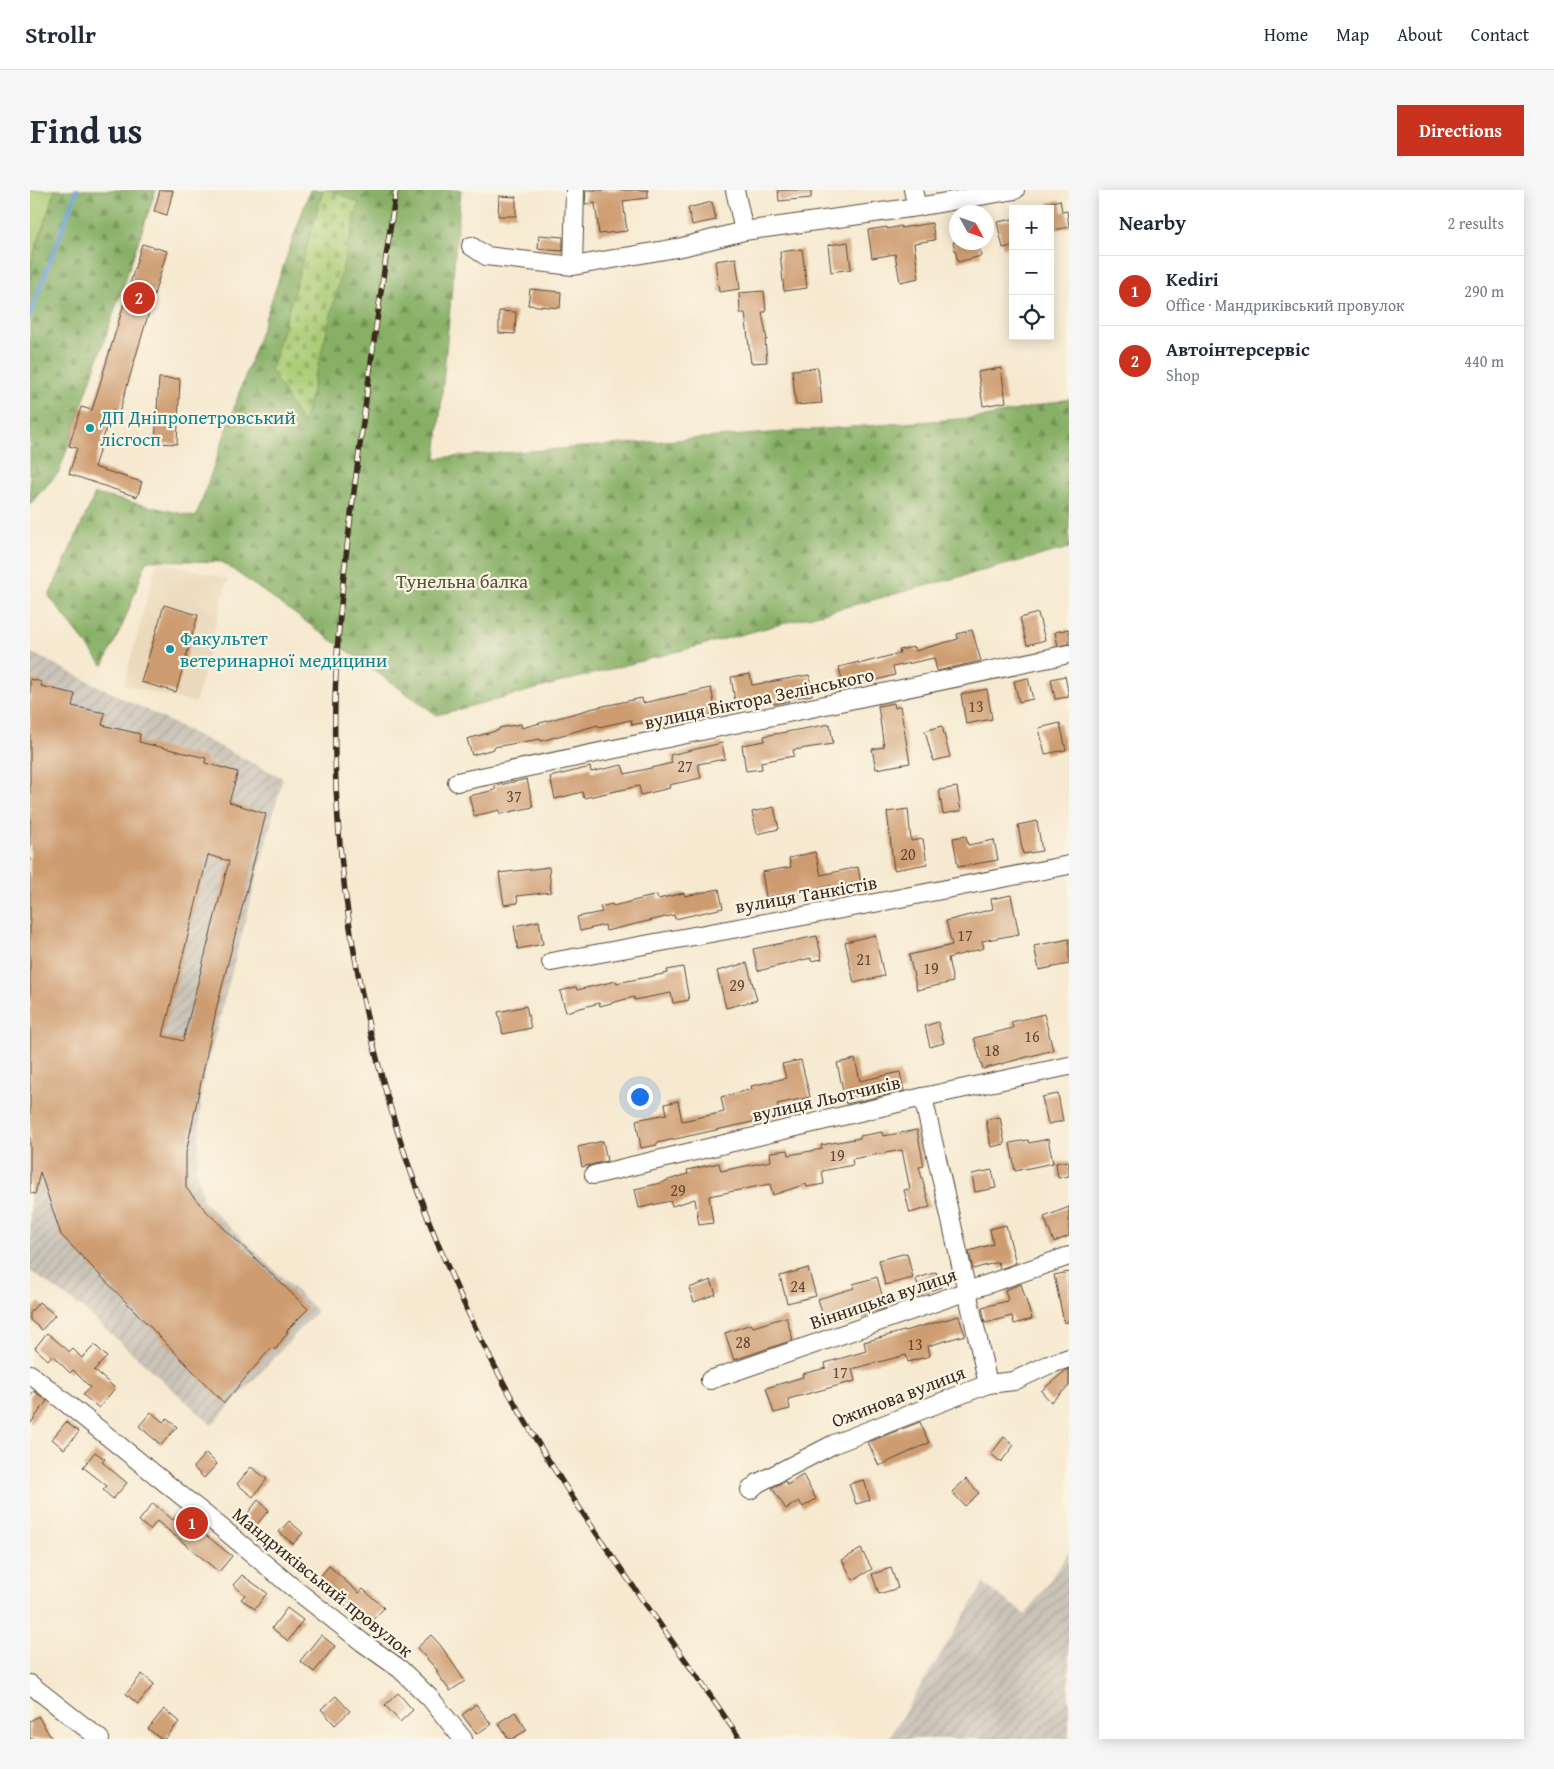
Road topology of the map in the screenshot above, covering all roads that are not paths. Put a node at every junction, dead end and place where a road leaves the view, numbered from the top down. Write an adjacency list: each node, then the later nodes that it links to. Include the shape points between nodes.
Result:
1 (575, 190): 8 (street)
2 (735, 190): 6 (street)
3 (913, 190): 5 (street)
4 (1014, 190): 5 (street)
5 (917, 207): 6 (street)
6 (744, 231): 8 (street, via 682,247)
7 (470, 246): 8 (street, via 486,256)
8 (573, 266)
9 (1069, 654): 10 (street, вулиця Віктора Зелінського)
10 (457, 782)
11 (1069, 865): 12 (street, вулиця Танкістів)
12 (551, 962)
13 (1069, 1066): 14 (street, вулиця Льотчиків)
14 (923, 1097): 15 (street, вулиця Льотчиків); 17 (street)
15 (594, 1176)
16 (1069, 1256): 17 (street, Вінницька вулиця)
17 (966, 1291): 20 (street, Вінницька вулиця); 21 (street)
18 (1069, 1358): 21 (street, Ожинова вулиця, via 1014,1382)
19 (30, 1374): 25 (street, Мандриківський провулок, via 298,1592 400,1669 430,1698)
20 (710, 1380)
21 (988, 1384): 22 (street, Ожинова вулиця, via 834,1444)
22 (750, 1490)
23 (30, 1684): 24 (street)
24 (100, 1739)
25 (463, 1739)

